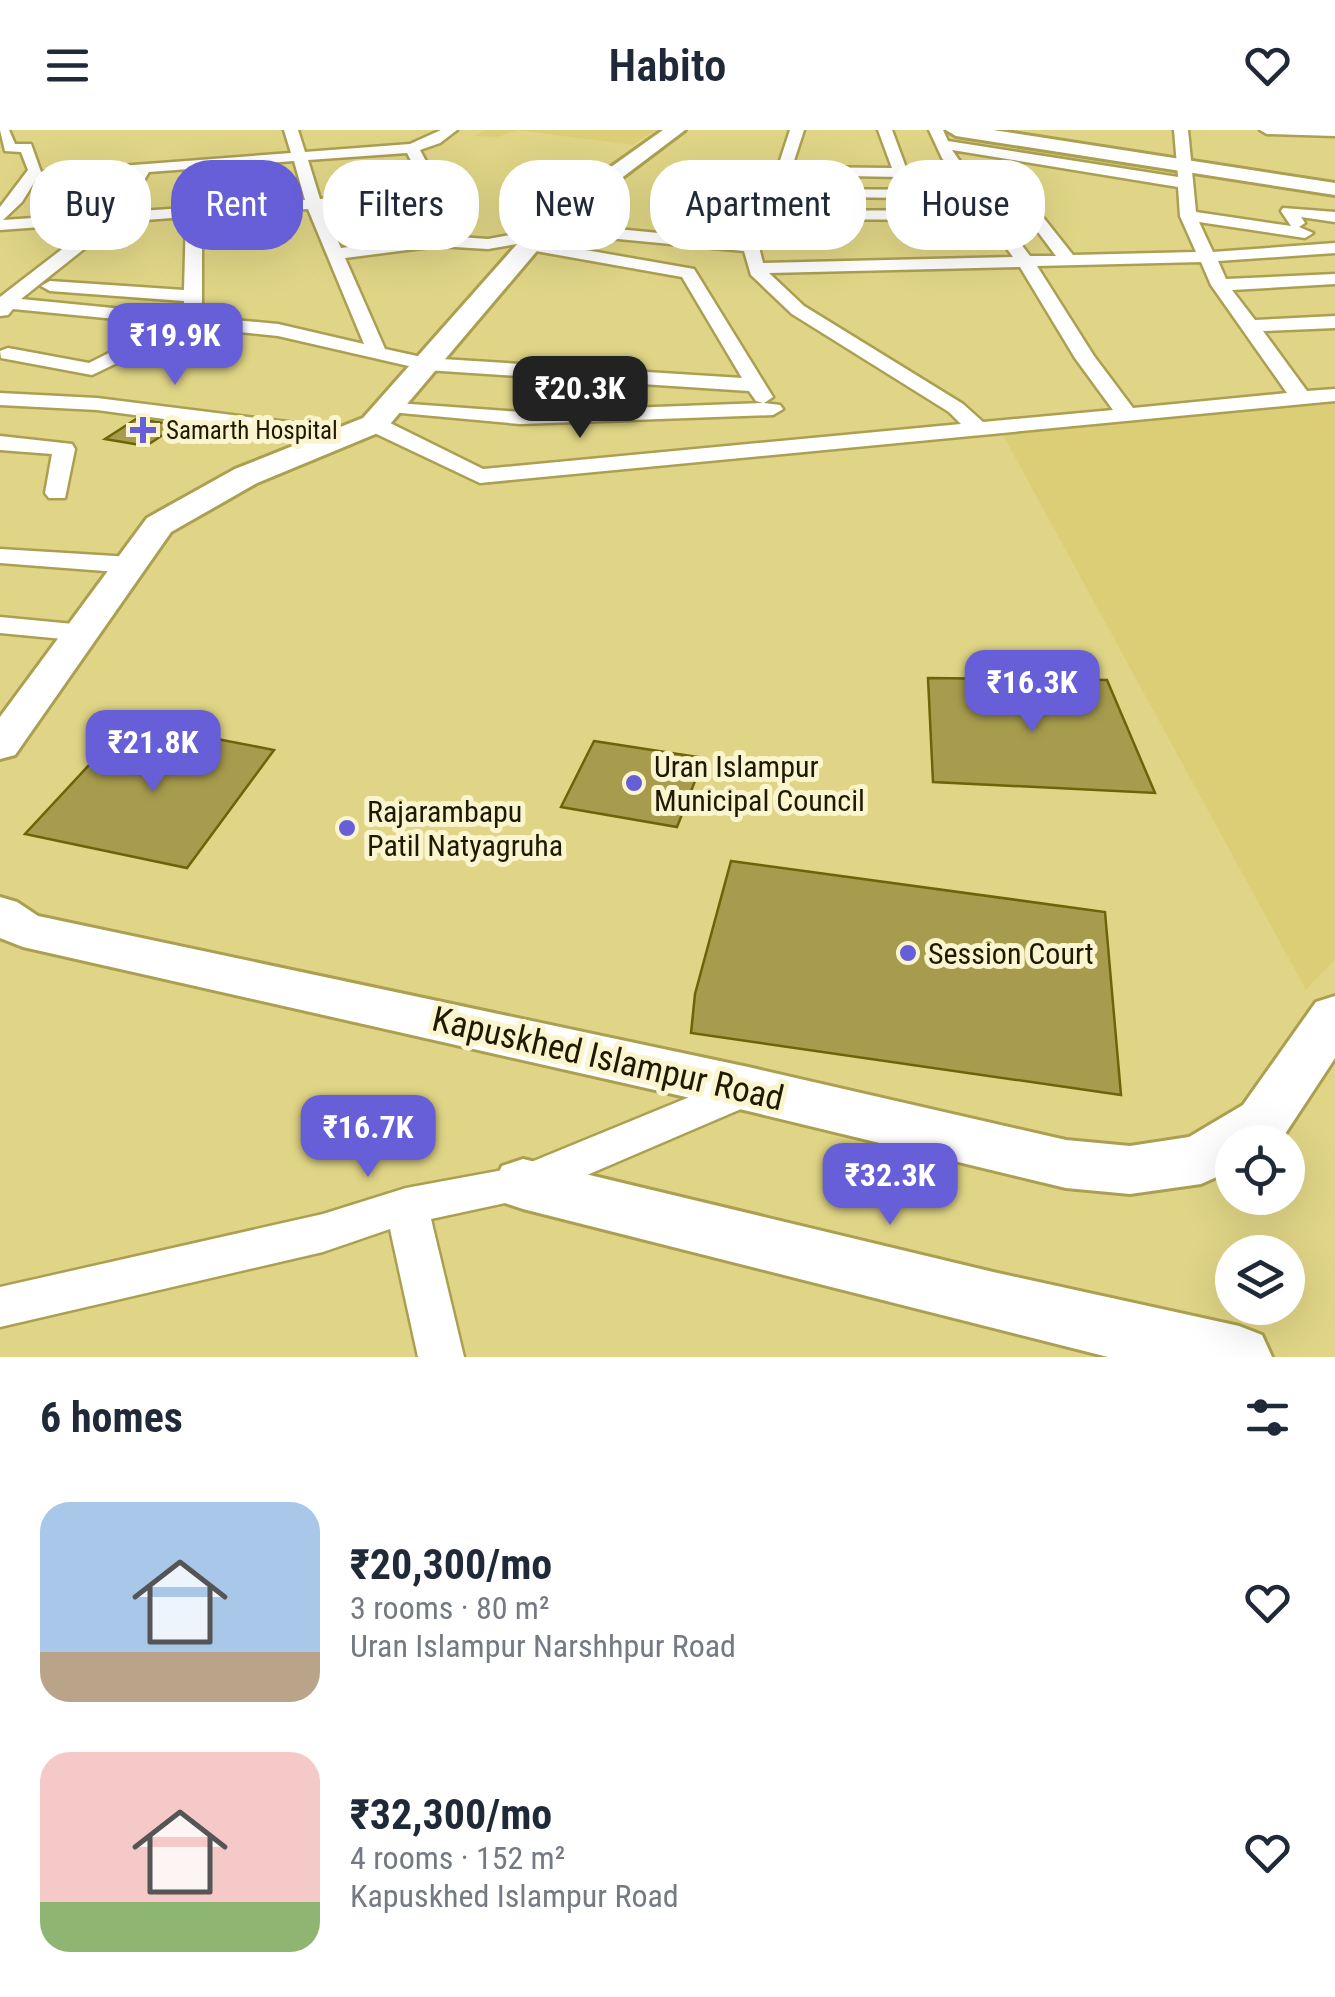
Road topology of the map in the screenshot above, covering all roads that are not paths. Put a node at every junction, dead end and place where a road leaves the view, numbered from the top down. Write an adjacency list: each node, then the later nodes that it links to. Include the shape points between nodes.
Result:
1 (2, 130): 13 (street, via 10,148 26,147)
2 (291, 130): 12 (street)
3 (450, 130): 11 (street)
4 (675, 130): 18 (main road)
5 (797, 130): 16 (street)
6 (884, 130): 19 (street, via 901,173)
7 (1180, 130): 20 (street)
8 (1267, 130): 9 (street)
9 (1335, 132)
10 (951, 133): 17 (street); 20 (main road)
11 (412, 148): 12 (street); 15 (street)
12 (300, 159): 14 (street); 24 (street)
13 (31, 160)
14 (287, 160)
15 (418, 160)
16 (788, 160)
17 (962, 160)
18 (630, 165)
19 (866, 172)
20 (1184, 175): 22 (main road); 27 (street)
21 (30, 181): 26 (street)
22 (1335, 189)
23 (323, 203): 24 (street)
24 (314, 204): 25 (street); 41 (street)
25 (303, 205)
26 (0, 216)
27 (1188, 216): 32 (street); 42 (street)
28 (1335, 217): 32 (street, via 1288,210)
29 (30, 222): 30 (street)
30 (0, 224)
31 (1045, 229): 43 (street)
32 (1305, 233): 33 (street)
33 (1326, 249): 42 (street)
34 (72, 250): 47 (street)
35 (194, 250): 49 (street)
36 (367, 250): 41 (street)
37 (526, 250): 57 (main road)
38 (595, 250): 58 (street, via 688,273)
39 (752, 250): 45 (street)
40 (1017, 250): 44 (street)
41 (335, 254): 55 (street)
42 (1209, 256): 43 (street); 48 (street)
43 (1069, 260): 44 (street)
44 (1026, 262): 45 (street); 63 (street)
45 (756, 268): 65 (street, via 798,310)
46 (1335, 279): 48 (street)
47 (28, 284): 49 (street); 50 (street)
48 (1220, 284): 54 (street)
49 (193, 296): 51 (street)
50 (3, 306): 51 (street)
51 (193, 319): 55 (street); 56 (street, via 92,369)
52 (1335, 322): 54 (street)
53 (12, 326): 56 (street)
54 (1252, 326): 60 (street)
55 (377, 353): 57 (street)
56 (4, 361)
57 (426, 364): 58 (street); 64 (main road)
58 (754, 385): 62 (street)
59 (1335, 395): 60 (street)
60 (1301, 398): 63 (street)
61 (0, 400): 66 (street, via 97,404)
62 (773, 409): 64 (street, via 520,418); 68 (street)
63 (1126, 413): 65 (street)
64 (382, 415): 66 (main road); 68 (street, via 480,476)
65 (977, 428): 68 (street)
66 (344, 436): 71 (main road, via 246,476 158,525)
67 (0, 443): 69 (street, via 64,448)
68 (795, 445)
69 (57, 493)
70 (0, 556): 71 (street)
71 (131, 565): 73 (main road)
72 (0, 625): 73 (street)
73 (84, 633): 74 (main road)
74 (0, 746)
75 (8, 934): 77 (main road, Kapuskhed Islampur Road)
76 (1335, 1016): 77 (main road, Kapuskhed Islampur Road, via 1263,1120 1201,1160 1130,1170 1066,1164)
77 (748, 1088): 78 (street)
78 (523, 1184): 79 (street); 81 (main road)
79 (406, 1206): 80 (street, via 323,1234); 82 (street)
80 (0, 1307)
81 (1150, 1348): 83 (main road)
82 (440, 1357)
83 (1238, 1357)

